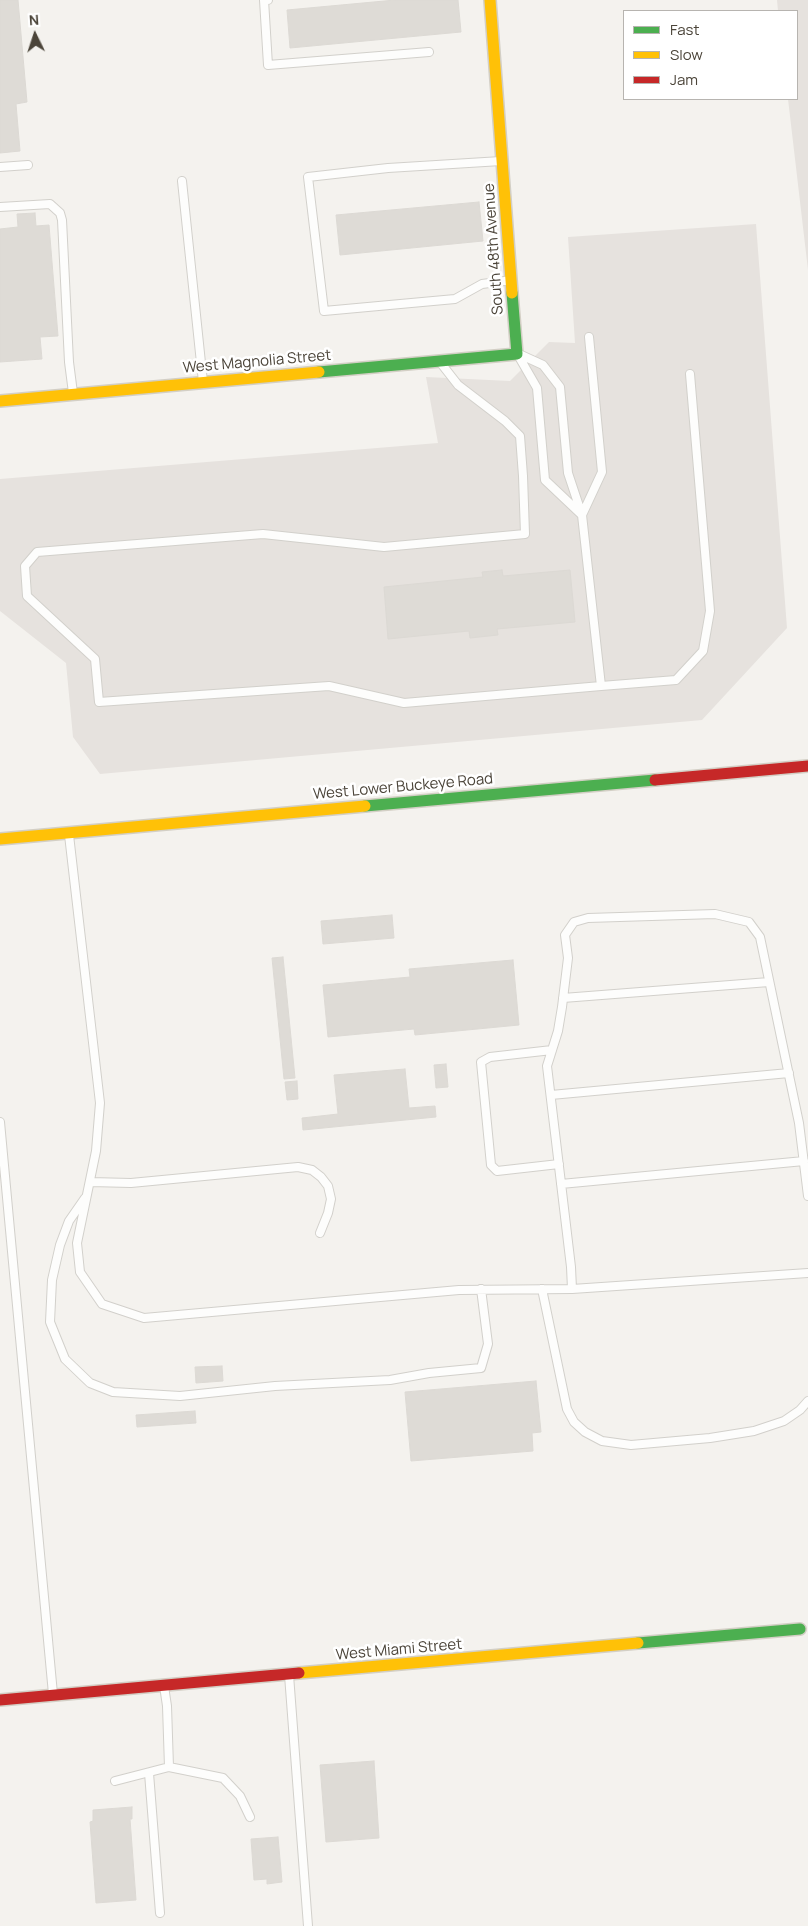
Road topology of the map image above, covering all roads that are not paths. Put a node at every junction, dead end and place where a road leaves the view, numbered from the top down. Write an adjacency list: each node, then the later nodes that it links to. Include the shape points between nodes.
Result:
1 (268, 0): 3 (lane, via 264,0 268,65)
2 (490, 0): 4 (street, South 48th Avenue)
3 (429, 52)
4 (503, 161): 9 (street, South 48th Avenue); 9 (lane, via 308,177 324,311 455,299 482,284)
5 (28, 165): 6 (lane)
6 (0, 167)
7 (182, 180): 14 (lane)
8 (0, 207): 15 (lane, via 50,204 60,213)
9 (512, 280): 11 (street, South 48th Avenue)
10 (589, 337): 17 (lane, via 602,472)
11 (517, 354): 12 (street, West Magnolia Street); 17 (lane, via 537,388 545,480); 17 (lane, via 543,365 560,386 568,473)
12 (439, 361): 14 (street, West Magnolia Street); 18 (lane, via 458,385 520,436 525,534 384,548 263,534 37,552 25,566 27,596 95,659 99,702 329,686 404,703)
13 (690, 374): 18 (lane, via 710,611 703,651 676,680)
14 (203, 382): 15 (street, West Magnolia Street)
15 (74, 395): 16 (street, West Magnolia Street)
16 (0, 402)
17 (582, 515): 18 (lane)
18 (600, 686)
19 (808, 766): 20 (street, West Lower Buckeye Road)
20 (68, 833): 21 (street, West Lower Buckeye Road); 30 (lane, via 100,1103)
21 (0, 839)
22 (769, 982): 23 (lane); 23 (lane, via 760,937 749,922 715,914 588,918 574,922 565,936 568,958); 25 (lane)
23 (563, 998): 24 (lane)
24 (552, 1050): 26 (lane, via 547,1066); 29 (lane, via 490,1057 481,1062 491,1165 497,1171)
25 (788, 1073): 26 (lane); 28 (lane)
26 (551, 1095): 29 (lane)
27 (0, 1122): 43 (lane)
28 (804, 1161): 31 (lane); 33 (lane)
29 (559, 1164): 31 (lane)
30 (90, 1182): 32 (lane); 34 (lane, via 131,1183 298,1167 312,1170 322,1177 331,1198)
31 (561, 1184): 38 (lane)
32 (87, 1194): 36 (lane, via 77,1243 80,1272 102,1304 144,1318); 36 (lane, via 69,1221 60,1245 52,1280 50,1322 65,1359 90,1383 113,1392 180,1396 275,1386 390,1380 480,1368 488,1344)
33 (808, 1196)
34 (320, 1233)
35 (808, 1273): 38 (lane)
36 (481, 1289): 37 (lane)
37 (542, 1289): 38 (lane); 39 (lane, via 567,1409 574,1422 602,1441 631,1445 754,1432 784,1421)
38 (572, 1289)
39 (808, 1401)
40 (800, 1629): 41 (street, West Miami Street)
41 (289, 1675): 42 (street, West Miami Street); 50 (lane)
42 (164, 1686): 43 (street, West Miami Street); 45 (lane)
43 (53, 1696): 44 (street, West Miami Street)
44 (0, 1700)
45 (169, 1767): 46 (lane); 48 (lane, via 223,1778 240,1796)
46 (148, 1773): 47 (lane); 49 (lane)
47 (115, 1781)
48 (250, 1817)
49 (160, 1913)
50 (308, 1926)

